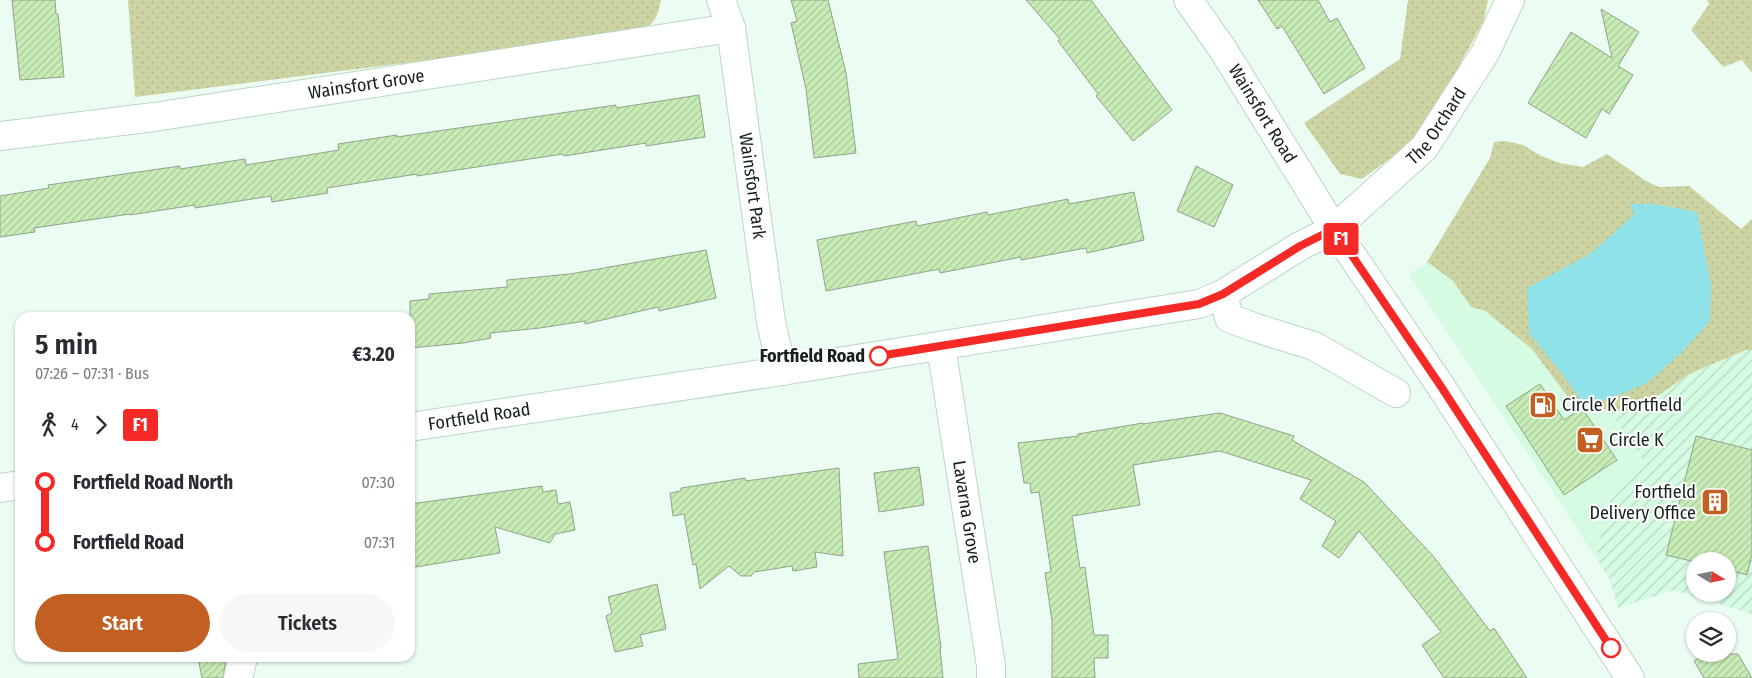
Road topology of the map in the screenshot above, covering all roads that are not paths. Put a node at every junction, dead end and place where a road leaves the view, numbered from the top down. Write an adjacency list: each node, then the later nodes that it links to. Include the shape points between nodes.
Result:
1 (721, 0): 4 (street, Wainsfort Park)
2 (1188, 0): 6 (street, Wainsfort Road, via 1222,48)
3 (1510, 0): 6 (street, The Orchard, via 1485,53 1424,148)
4 (731, 28): 5 (street, Wainsfort Grove, via 154,116); 9 (street, Wainsfort Park, via 771,322)
5 (0, 136)
6 (1334, 229): 7 (street, Fortfield Road, via 1300,246); 17 (street, via 1440,385)
7 (1223, 294): 8 (street, Fortfield Road, via 1199,304); 10 (street, via 1229,318 1314,346)
8 (941, 346): 9 (street, Fortfield Road); 16 (street, Lavarna Grove, via 979,580)
9 (782, 371): 11 (street, Fortfield Road)
10 (1396, 393)
11 (415, 426)
12 (15, 486): 13 (street)
13 (0, 488)
14 (242, 662): 15 (street)
15 (238, 678)
16 (991, 678)
17 (1630, 678)

